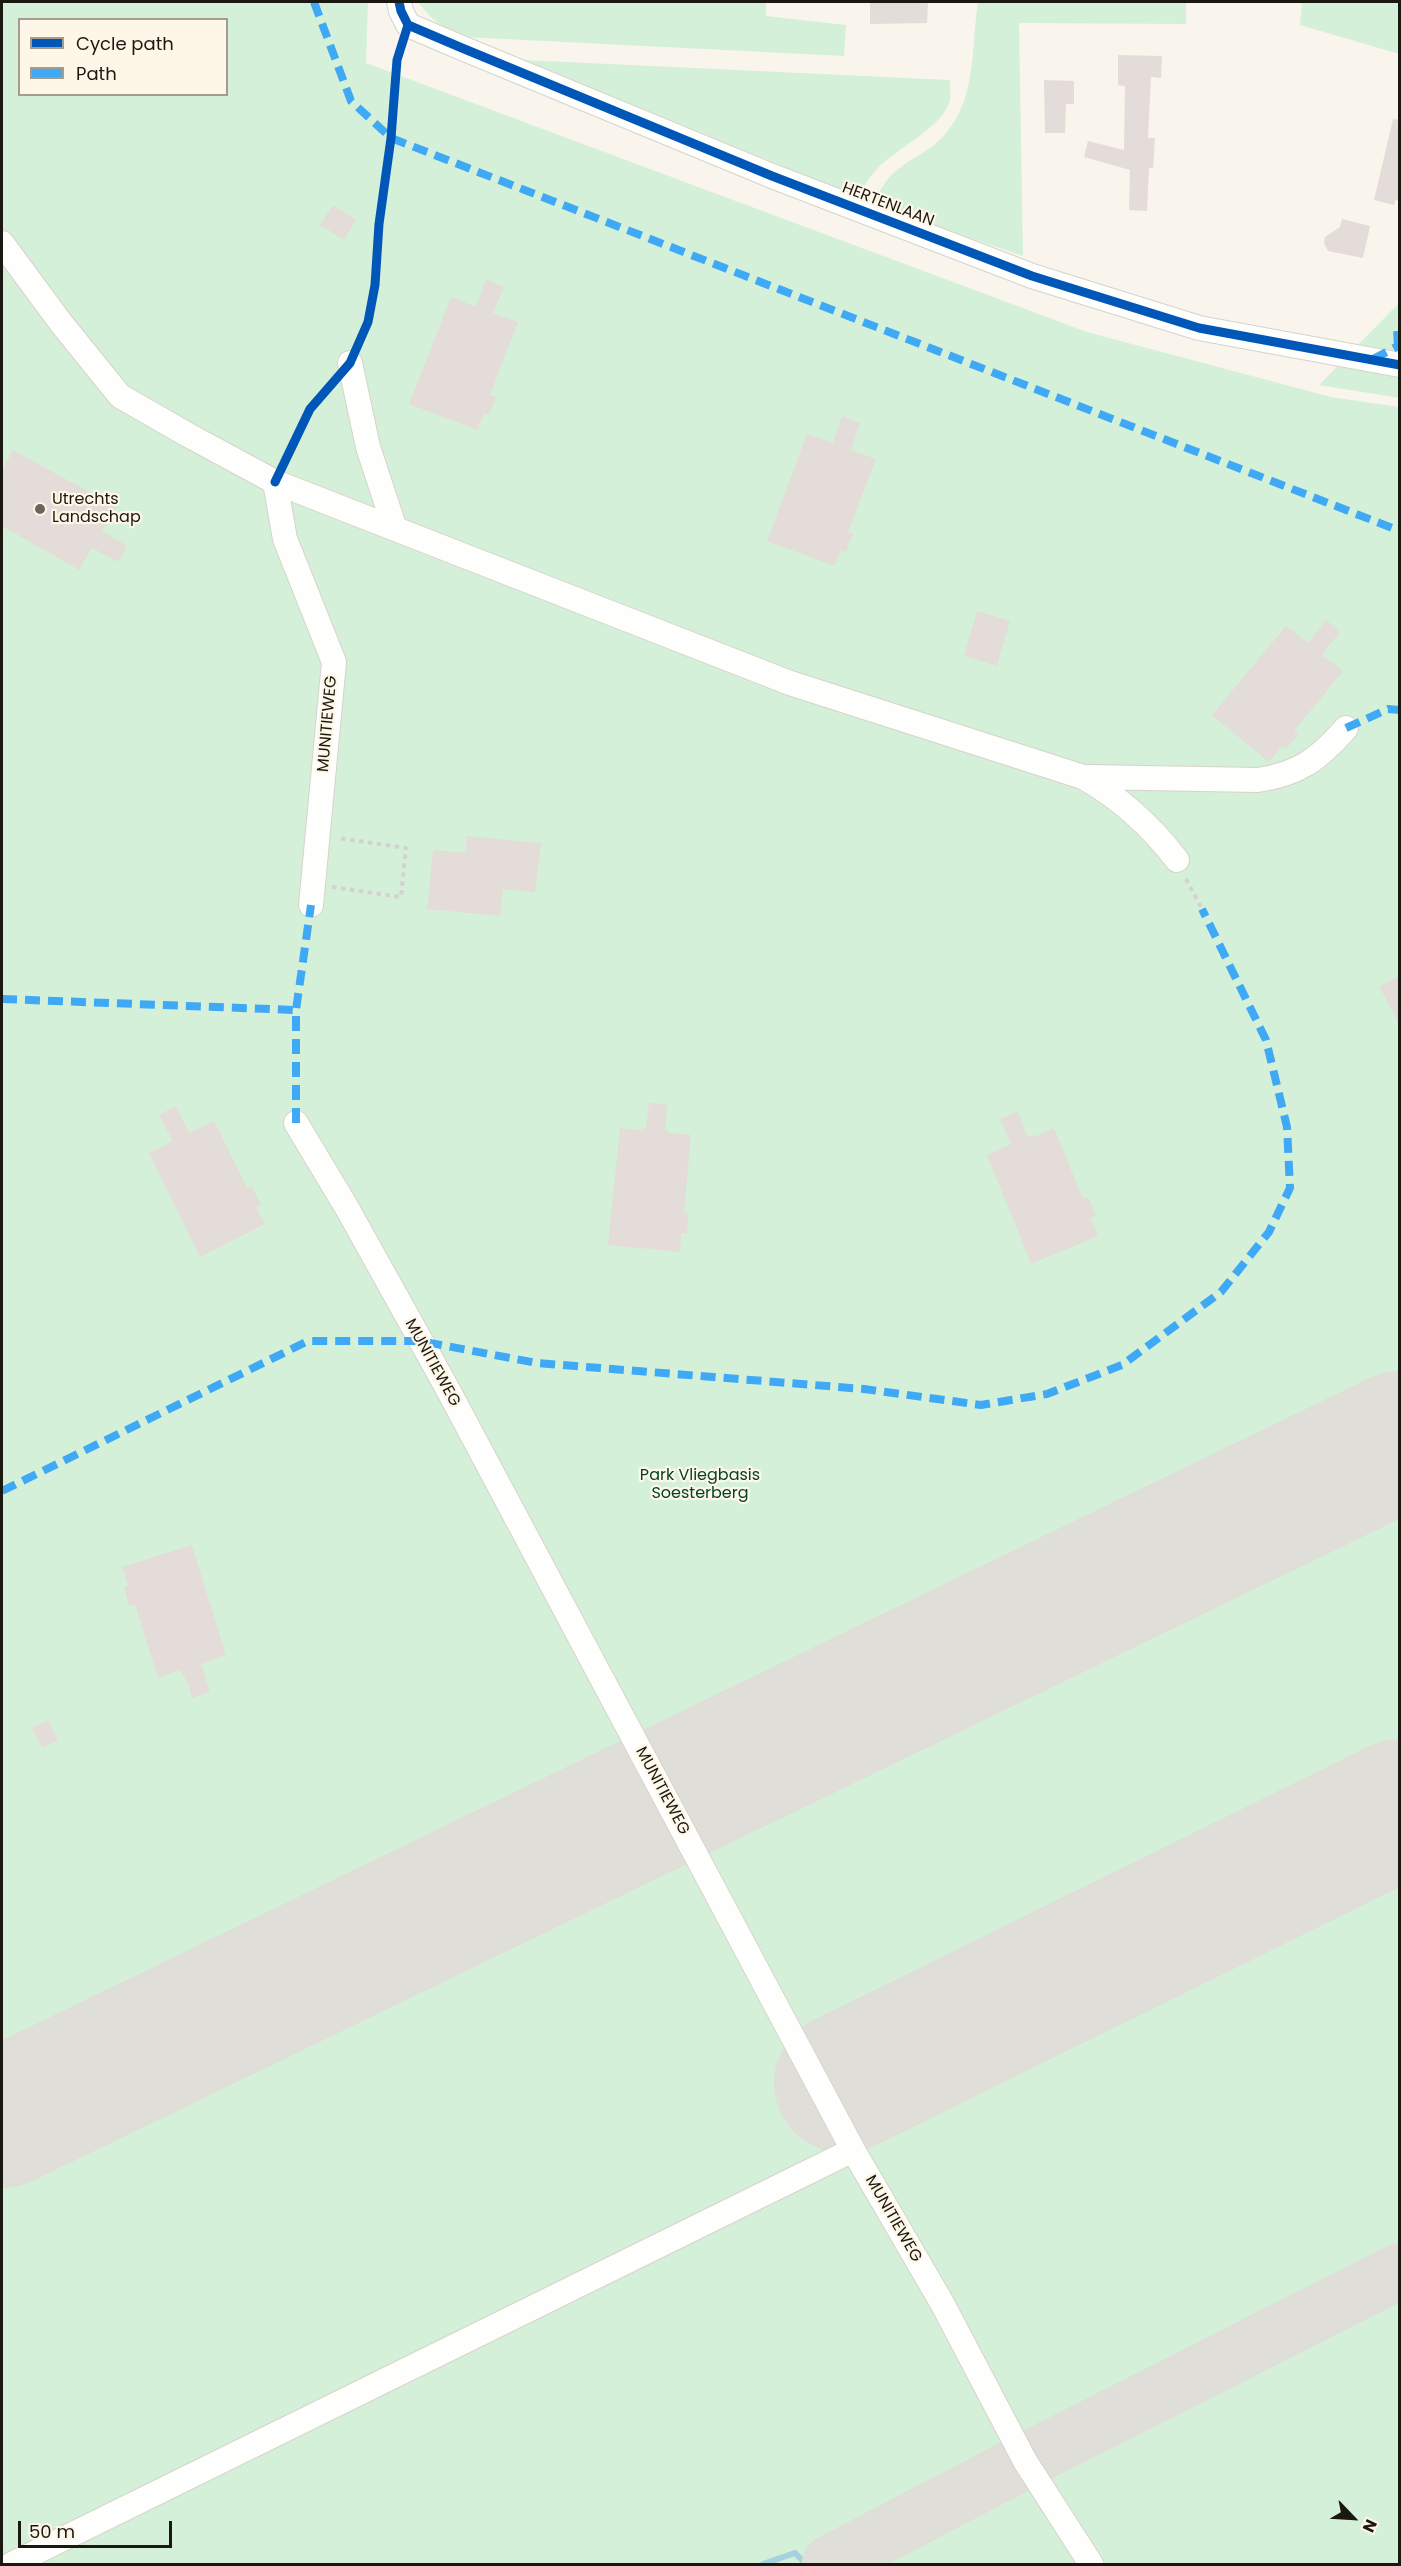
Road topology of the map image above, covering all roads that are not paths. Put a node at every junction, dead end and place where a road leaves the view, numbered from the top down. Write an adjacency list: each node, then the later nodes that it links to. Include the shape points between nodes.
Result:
1 (399, 2): 4 (street, HERTENLAAN, via 408,25 772,176 1032,276 1199,328)
2 (2, 243): 5 (street, via 120,396)
3 (350, 363): 6 (street, via 368,447)
4 (1400, 365)
5 (275, 482): 6 (street); 10 (street, MUNITIEWEG, via 285,539 334,662)
6 (395, 529): 8 (street, via 790,682)
7 (1346, 728): 8 (street, via 1327,750 1297,771 1277,778)
8 (1083, 777): 9 (street, via 1107,790 1139,817)
9 (1177, 860)
10 (312, 895)
11 (296, 1122): 12 (street, MUNITIEWEG, via 451,1397)
12 (853, 2150): 13 (street); 14 (street, MUNITIEWEG, via 942,2303 1024,2461)
13 (12, 2565)
14 (1090, 2565)

